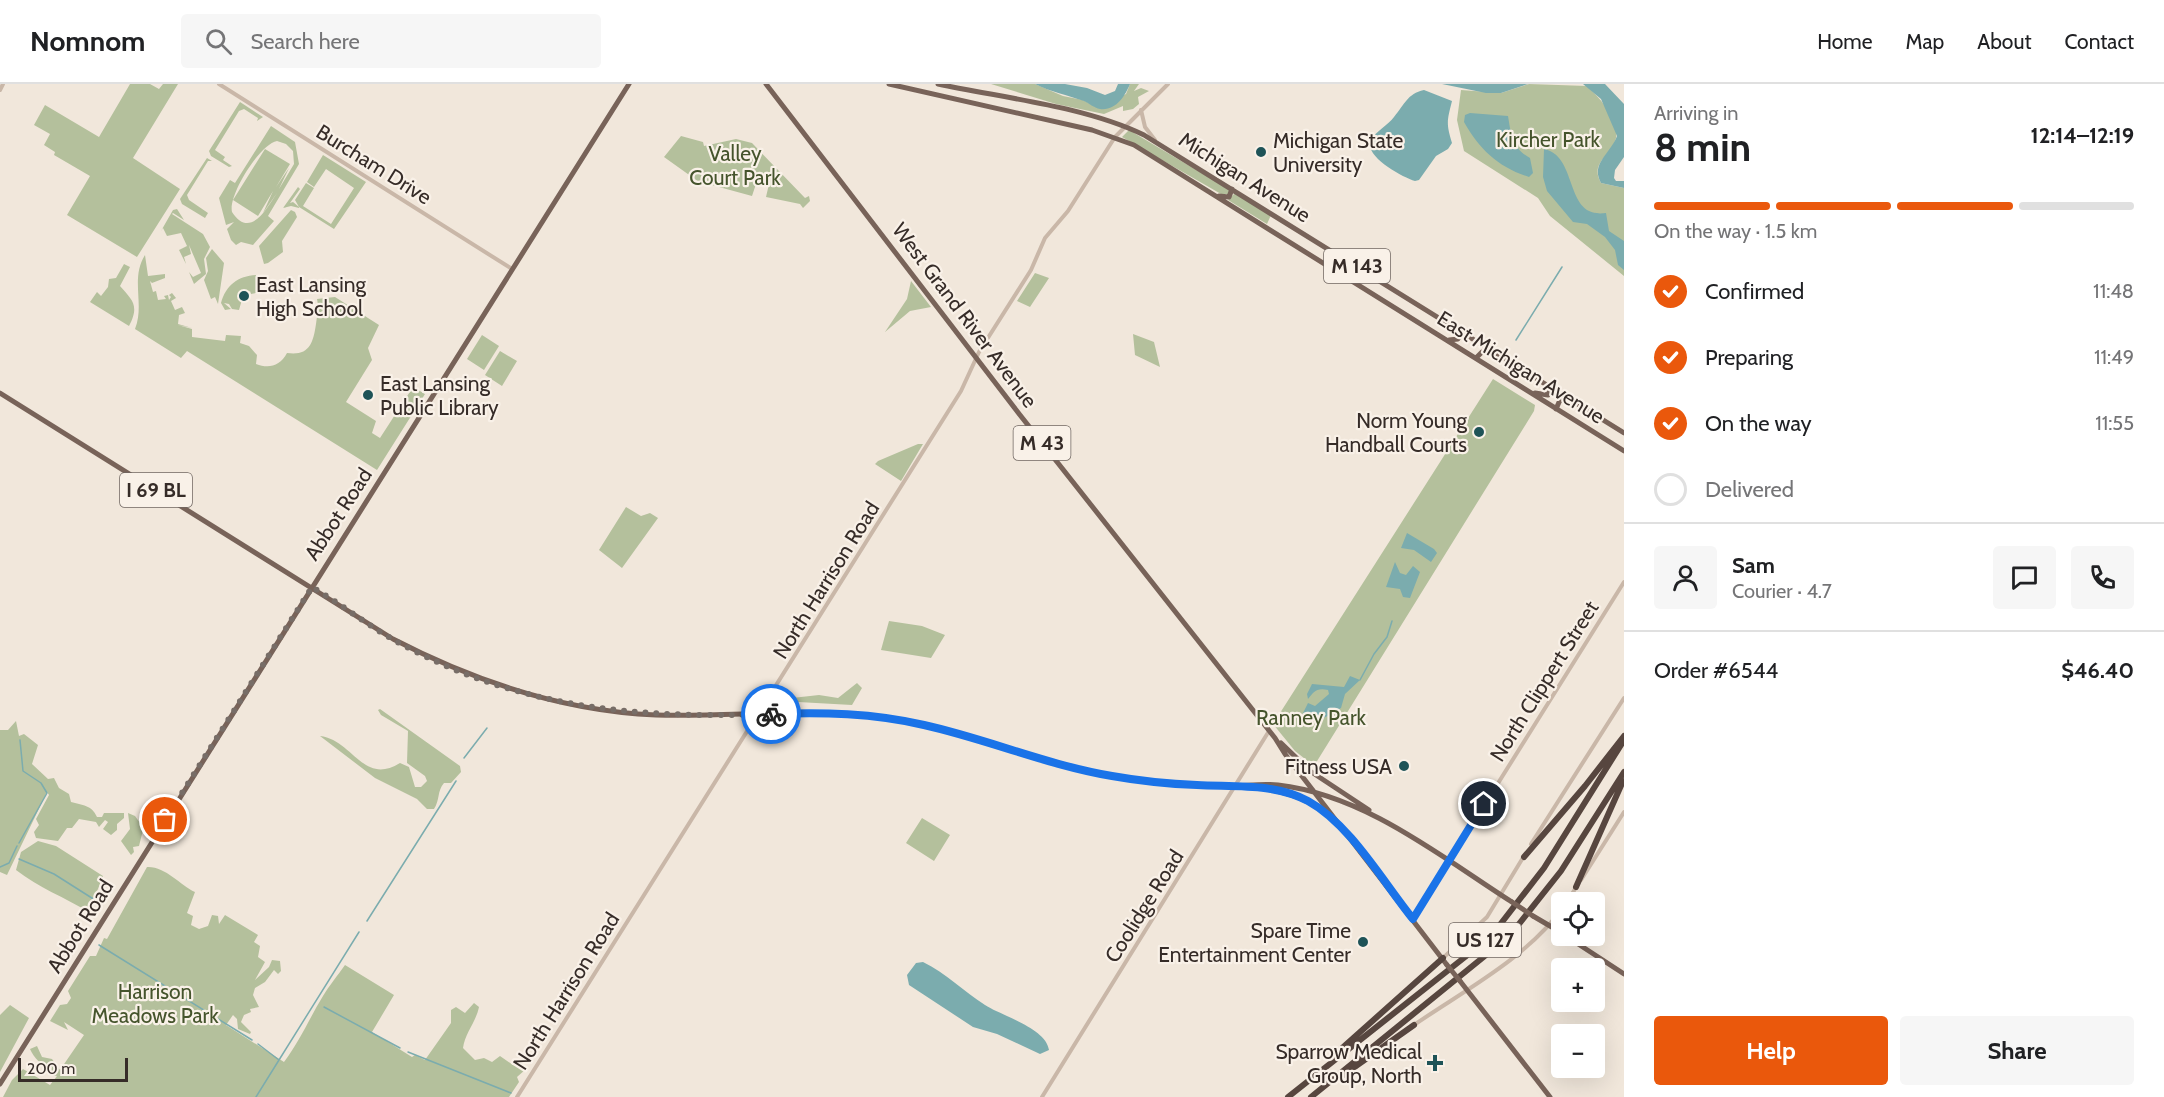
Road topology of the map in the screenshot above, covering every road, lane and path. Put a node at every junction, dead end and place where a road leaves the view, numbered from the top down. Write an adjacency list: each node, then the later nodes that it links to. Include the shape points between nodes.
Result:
1 (3, 84): 8 (street)
2 (219, 84): 21 (street, Burcham Drive)
3 (629, 84): 21 (main road, Abbot Road)
4 (766, 84): 26 (main road, West Grand River Avenue / M 43)
5 (889, 84): 11 (main road, Michigan Avenue / M 143)
6 (938, 84): 9 (main road, Michigan Avenue / M 143)
7 (1168, 84): 12 (street, North Harrison Road)
8 (0, 90)
9 (990, 92): 10 (main road, Michigan Avenue / M 143); 11 (main road, via 986,101)
10 (1021, 99): 13 (main road, via 1012,102); 14 (main road, Michigan Avenue / M 143)
11 (973, 103): 13 (main road, Michigan Avenue / M 143)
12 (1141, 110): 14 (street, North Harrison Road); 16 (street, via 1147,130)
13 (1008, 111): 15 (main road, Michigan Avenue / M 143)
14 (1124, 126): 15 (street, North Harrison Road); 16 (main road, Michigan Avenue / M 143)
15 (1115, 137): 18 (main road, Michigan Avenue / M 143); 26 (street, North Harrison Road, via 1068,211 1045,238 1031,270)
16 (1163, 146): 17 (main road, Michigan Avenue / M 143)
17 (1232, 189): 18 (main road, via 1227,198); 19 (main road, Michigan Avenue / M 143)
18 (1212, 193): 20 (main road, Michigan Avenue / M 143)
19 (1286, 222): 20 (main road, via 1277,222); 23 (main road, Michigan Avenue / M 143)
20 (1273, 231): 22 (main road, Michigan Avenue / M 143)
21 (512, 268): 41 (main road, Abbot Road)
22 (1401, 311): 24 (main road, East Michigan Avenue / M 143)
23 (1460, 331): 24 (main road, via 1458,339); 25 (main road, Michigan Avenue / M 143)
24 (1448, 340): 27 (main road, East Michigan Avenue / M 143)
25 (1498, 354): 27 (main road, via 1485,351); 28 (main road, Michigan Avenue / M 143)
26 (977, 358): 43 (street, North Harrison Road, via 962,391); 44 (main road, West Grand River Avenue / M 43)
27 (1476, 358): 30 (main road, East Michigan Avenue / M 143)
28 (1510, 362): 29 (main road, East Michigan Avenue / M 143)
29 (1551, 387): 31 (main road, East Michigan Avenue / M 143); 33 (main road, via 1549,394)
30 (1525, 389): 33 (main road); 35 (main road, East Michigan Avenue / M 143)
31 (1560, 392): 33 (main road); 36 (main road, East Michigan Avenue / M 143)
32 (0, 393): 41 (main road, I 69 BL)
33 (1543, 395)
34 (1563, 400): 35 (main road); 36 (main road); 37 (main road)
35 (1546, 403): 37 (main road, East Michigan Avenue / M 143)
36 (1580, 405): 38 (main road, East Michigan Avenue / M 143)
37 (1557, 409): 39 (main road, East Michigan Avenue / M 143)
38 (1624, 433)
39 (1624, 451)
40 (1624, 582): 57 (street, North Clippert Street)
41 (312, 587): 43 (main road, I 69 BL, via 407,647 519,691 618,712); 70 (main road, Abbot Road)
42 (1624, 698): 56 (street)
43 (759, 714): 50 (main road, I 69 BL, via 884,717 1111,776); 72 (street, North Harrison Road)
44 (1269, 731): 46 (main road, West Grand River Avenue / M 43); 50 (street, Coolidge Road)
45 (1624, 735): 56 (highway)
46 (1275, 738): 52 (main road, West Grand River Avenue / M 43); 54 (main road, M 43, via 1310,771)
47 (1624, 740): 71 (highway, US 127, via 1544,868 1499,926 1466,957)
48 (1624, 772): 75 (highway, US 127, via 1556,878 1515,929)
49 (1624, 778): 58 (highway)
50 (1236, 786): 51 (main road, I 69 BL); 73 (street, Coolidge Road)
51 (1250, 786): 52 (main road, I 69 BL, via 1274,784); 55 (main road, I 69 BL, via 1285,792 1306,801)
52 (1316, 792): 54 (main road, I 69 BL); 55 (main road, M 43)
53 (1624, 812): 58 (street)
54 (1382, 820): 57 (main road, I 69 BL)
55 (1349, 837): 61 (main road, I 69 BL)
56 (1524, 857): 60 (street)
57 (1448, 862): 60 (main road, I 69 BL); 61 (street, North Clippert Street)
58 (1576, 887): 59 (street)
59 (1573, 892)
60 (1500, 895): 63 (main road, I 69 BL, bridge); 66 (street, via 1480,924)
61 (1413, 919): 66 (main road, I 69 BL)
62 (1551, 922): 63 (street)
63 (1548, 925): 64 (main road, I 69 BL); 68 (street, via 1514,956)
64 (1551, 927)
65 (1581, 946): 67 (main road)
66 (1443, 958): 68 (main road, I 69 BL, bridge); 71 (highway)
67 (1624, 974)
68 (1465, 990): 69 (street); 76 (main road, I 69 BL)
69 (1414, 1025): 75 (highway)
70 (0, 1084)
71 (1294, 1092): 74 (highway, US 127)
72 (517, 1097)
73 (1042, 1097)
74 (1288, 1097)
75 (1313, 1097)
76 (1550, 1097)

